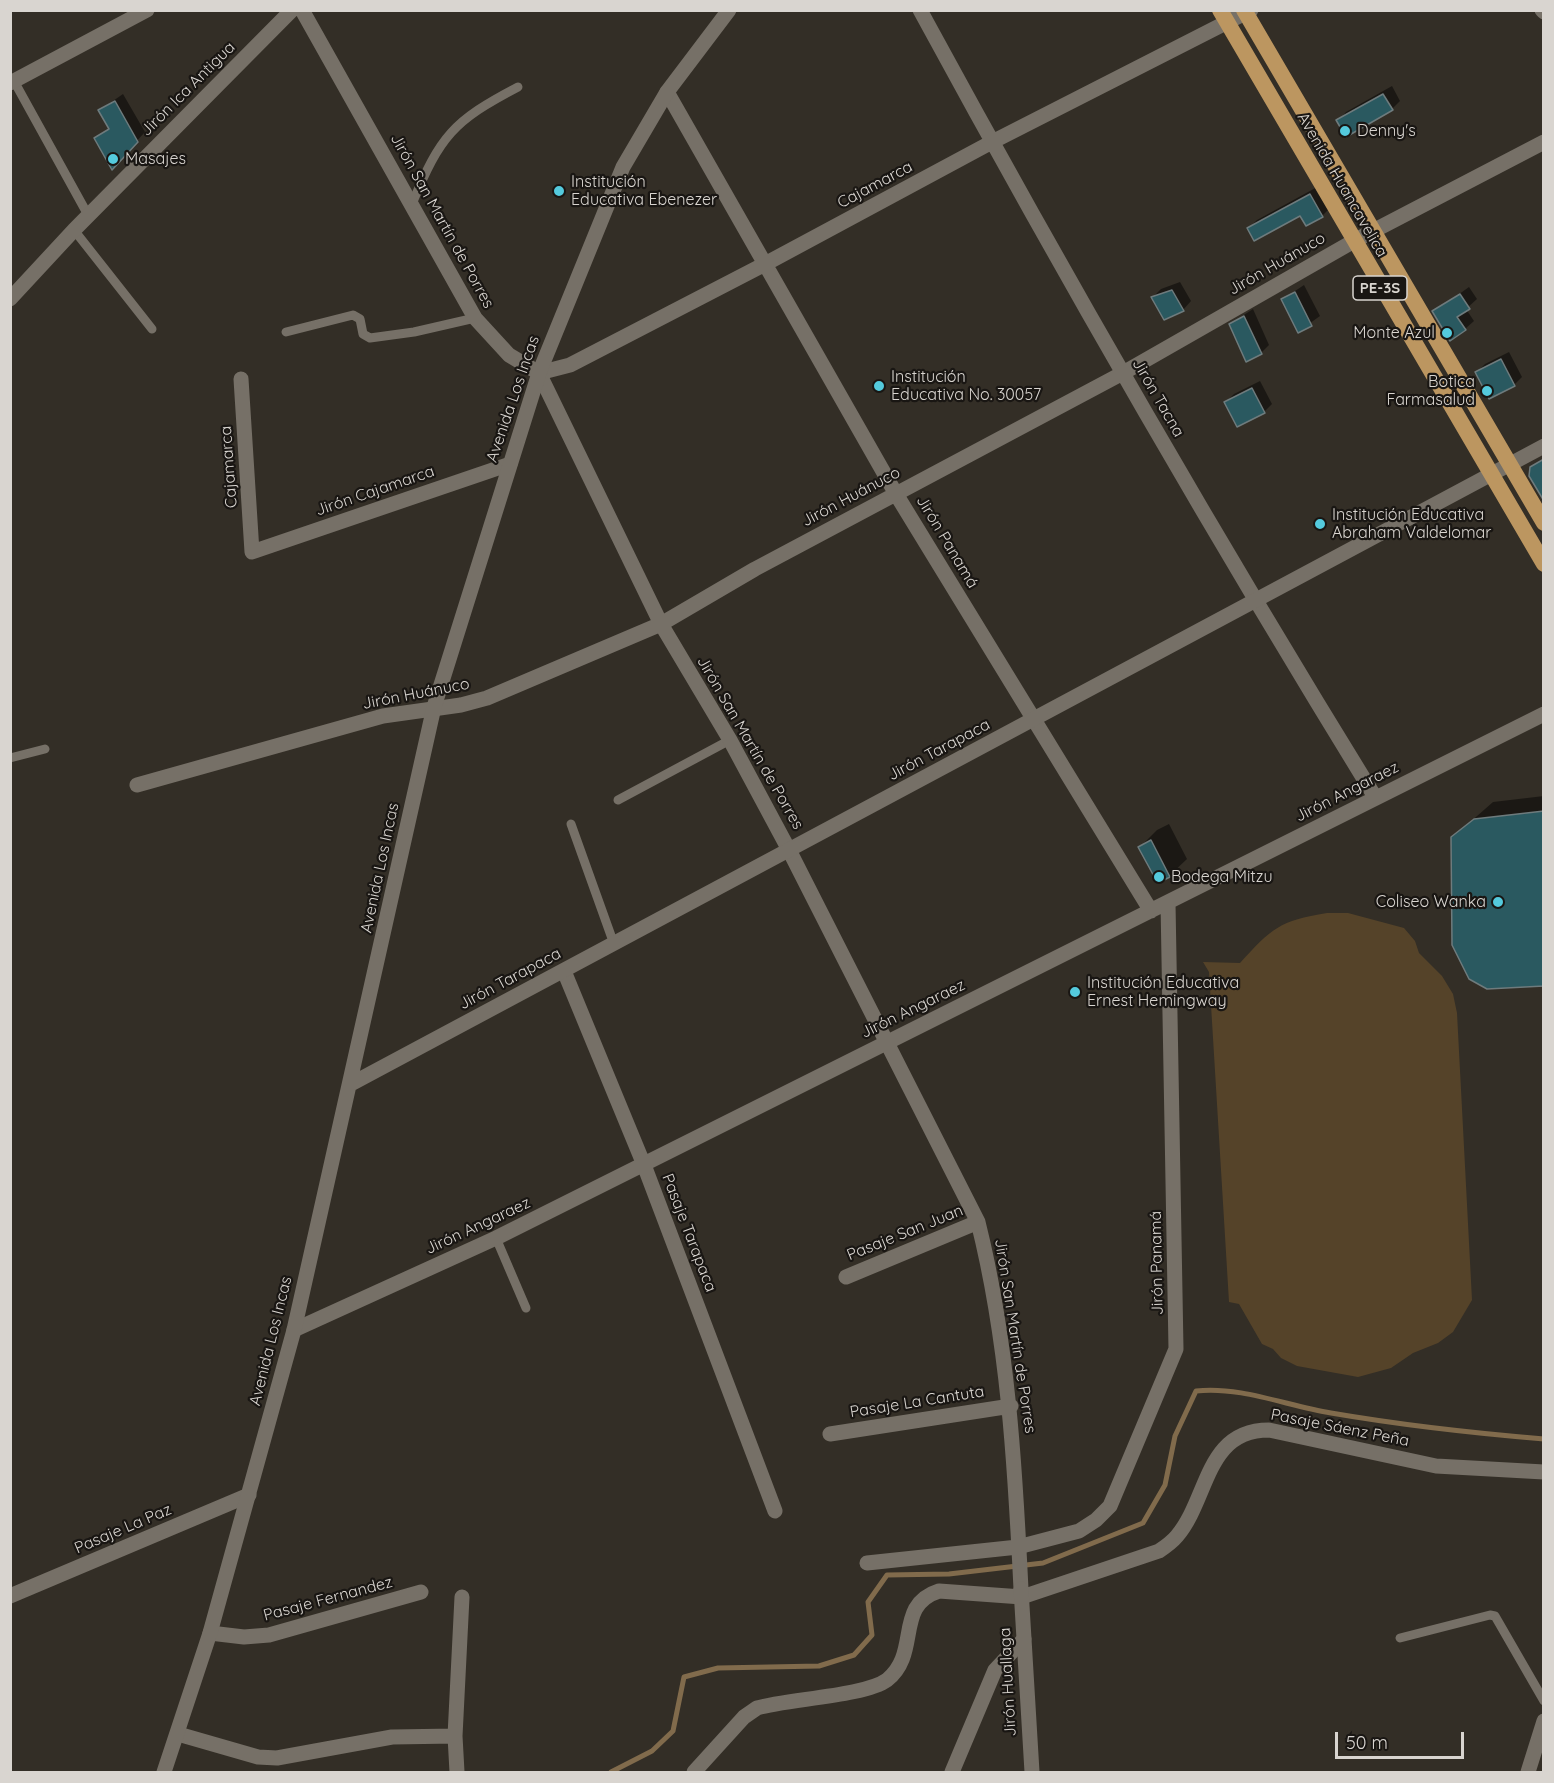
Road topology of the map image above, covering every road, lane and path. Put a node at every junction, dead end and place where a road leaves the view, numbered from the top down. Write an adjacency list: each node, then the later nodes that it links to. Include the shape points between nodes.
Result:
1 (147, 10): 8 (street)
2 (292, 10): 14 (street, Jirón Ica Antigua)
3 (302, 10): 13 (street, Jirón San Martín de Porres)
4 (729, 10): 10 (street, Avenida Los Incas)
5 (920, 10): 11 (street, Jirón Tacna)
6 (1247, 12): 7 (street); 16 (highway, Avenida Huancavelica / PE-3S)
7 (1223, 16): 11 (street, Cajamarca); 17 (highway, Avenida Huancavelica / PE-3S)
8 (12, 82): 14 (lane)
9 (518, 87): 13 (lane, via 476,109 447,135 430,159)
10 (667, 92): 18 (street, Jirón Panamá); 23 (street, Avenida Los Incas, via 623,167)
11 (992, 142): 18 (street, Cajamarca); 24 (street, Jirón Tacna)
12 (1544, 142): 16 (street, Jirón Huánuco)
13 (412, 204): 20 (street, Jirón San Martín de Porres)
14 (88, 215): 15 (street, Jirón Ica Antigua)
15 (74, 230): 19 (street, Jirón Ica Antigua); 21 (lane)
16 (1374, 233): 17 (street, Jirón Huánuco); 28 (highway, Avenida Huancavelica / PE-3S)
17 (1354, 241): 24 (street, Jirón Huánuco); 29 (highway, Avenida Huancavelica / PE-3S)
18 (765, 264): 23 (street, Cajamarca, via 570,365); 30 (street, Jirón Panamá)
19 (10, 299)
20 (475, 318): 22 (lane, via 370,338 363,334 360,319 352,315); 23 (street, Jirón San Martín de Porres, via 510,355)
21 (152, 329)
22 (286, 332)
23 (539, 373): 27 (street, Avenida Los Incas); 35 (street, Jirón San Martín de Porres)
24 (1123, 373): 30 (street, Jirón Huánuco); 34 (street, Jirón Tacna)
25 (241, 379): 32 (street, Cajamarca)
26 (1544, 446): 28 (street, Jirón Tarapaca)
27 (510, 464): 32 (street, Jirón Cajamarca); 36 (street, Avenida Los Incas)
28 (1509, 465): 29 (street, Jirón Tarapaca); 31 (highway, Avenida Huancavelica / PE-3S)
29 (1490, 475): 33 (highway, Avenida Huancavelica / PE-3S); 34 (street, Jirón Tarapaca)
30 (896, 494): 35 (street, Jirón Huánuco); 38 (street, Jirón Panamá)
31 (1544, 523)
32 (252, 552)
33 (1544, 564)
34 (1254, 601): 38 (street, Jirón Tarapaca); 43 (street, Jirón Tacna)
35 (661, 624): 36 (street, Jirón Huánuco, via 487,698); 39 (street, Jirón San Martín de Porres)
36 (434, 707): 42 (street, Jirón Huánuco, via 383,716); 52 (street, Avenida Los Incas)
37 (1544, 714): 43 (street, Jirón Angaraez)
38 (1033, 720): 46 (street, Jirón Tarapaca); 48 (street, Jirón Panamá)
39 (730, 740): 44 (lane); 46 (street, Jirón San Martín de Porres)
40 (45, 749): 41 (lane)
41 (10, 758)
42 (137, 785)
43 (1375, 797): 47 (street, Jirón Angaraez)
44 (618, 800)
45 (571, 824): 49 (lane)
46 (789, 850): 49 (street, Jirón Tarapaca); 51 (street, Jirón San Martín de Porres)
47 (1168, 903): 48 (street, Jirón Angaraez); 64 (street, Jirón Panamá, via 1176,1349 1110,1506 1079,1531)
48 (1151, 911): 51 (street, Jirón Angaraez)
49 (614, 944): 50 (street, Jirón Tarapaca)
50 (564, 971): 52 (street, Jirón Tarapaca); 53 (street, Pasaje Tarapaca)
51 (886, 1043): 53 (street, Jirón Angaraez); 54 (street, Jirón San Martín de Porres)
52 (351, 1084): 58 (street, Avenida Los Incas)
53 (644, 1165): 55 (street, Jirón Angaraez); 63 (street, Pasaje Tarapaca)
54 (978, 1222): 56 (street, Pasaje San Juan); 59 (street, Jirón San Martín de Porres)
55 (496, 1238): 57 (lane); 58 (street, Jirón Angaraez)
56 (846, 1277)
57 (526, 1308)
58 (294, 1330): 62 (street, Avenida Los Incas)
59 (1011, 1406): 60 (street, Pasaje La Cantuta); 64 (street, Jirón San Martín de Porres)
60 (830, 1434)
61 (1544, 1472): 67 (street, Pasaje Sáenz Peña, via 1436,1466 1269,1430 1252,1430 1227,1443 1177,1536 1159,1551)
62 (249, 1495): 68 (street, Pasaje La Paz); 70 (street, Avenida Los Incas)
63 (775, 1511)
64 (1019, 1550): 65 (street, Jirón Panamá); 67 (street, Jirón San Martín de Porres)
65 (867, 1563)
66 (421, 1592): 70 (street, Pasaje Fernandez, via 269,1635)
67 (1021, 1593): 72 (street, Jirón Huallaga); 79 (street, via 930,1594 912,1611 904,1656 886,1680 865,1689 757,1708 744,1717)
68 (10, 1596)
69 (462, 1597): 76 (street)
70 (210, 1633): 75 (street, Avenida Los Incas)
71 (1400, 1638): 73 (lane, via 1495,1616)
72 (1024, 1640): 80 (street, via 995,1670); 81 (street, Jirón Huallaga)
73 (1544, 1701)
74 (1544, 1721): 82 (street)
75 (178, 1734): 76 (street, via 258,1757 277,1758 392,1737); 77 (street, Avenida Los Incas)
76 (455, 1736): 78 (street)
77 (164, 1773)
78 (457, 1773)
79 (694, 1773)
80 (952, 1773)
81 (1032, 1773)
82 (1528, 1773)

